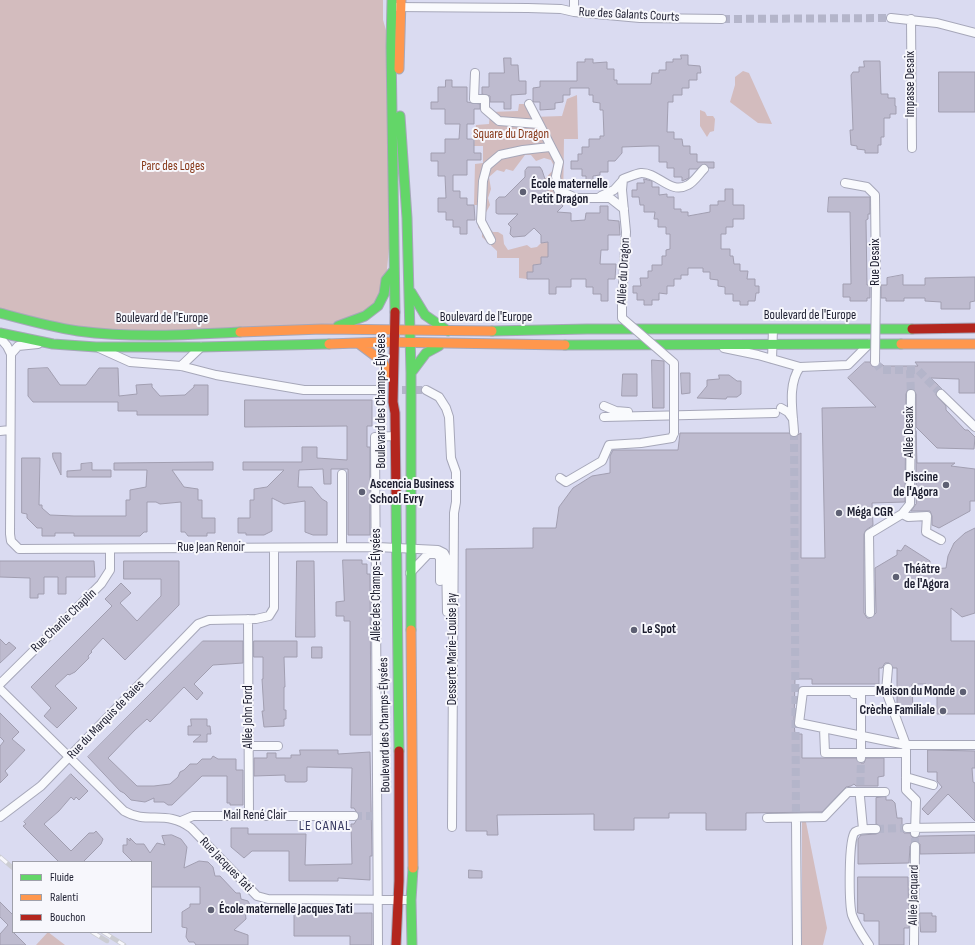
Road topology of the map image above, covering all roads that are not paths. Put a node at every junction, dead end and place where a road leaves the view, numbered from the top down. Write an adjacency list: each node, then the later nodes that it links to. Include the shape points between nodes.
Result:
1 (574, 0): 3 (street)
2 (396, 4): 3 (street, Rue des Galants Courts, via 561,9); 19 (main road, Boulevard des Champs-Élysées, via 390,47); 20 (main road, Boulevard des Champs-Élysées)
3 (574, 12): 5 (street, Rue des Galants Courts, via 640,18)
4 (891, 18): 6 (street)
5 (722, 19)
6 (911, 19): 7 (street, via 937,22); 12 (street, Impasse Desaix)
7 (975, 33)
8 (475, 73): 10 (street, via 474,99 485,99 485,109 499,121)
9 (529, 104): 10 (street)
10 (538, 124): 11 (street)
11 (550, 147): 16 (street, via 559,162 556,176 558,190 576,198); 18 (street, via 500,155 486,166 481,221)
12 (912, 148)
13 (704, 169): 14 (street, via 688,185 676,187 664,183 653,175 642,173)
14 (623, 179): 16 (street, via 614,190); 17 (street, Allée du Dragon)
15 (845, 183): 43 (street, Rue Desaix, bridge, via 867,188 875,195)
16 (600, 197): 17 (street, via 610,198 620,203)
17 (624, 209): 62 (street, Allée du Dragon, bridge, via 626,232 621,285 622,318 674,363 674,433 672,438 609,445 602,461 566,482)
18 (491, 240)
19 (394, 270): 23 (main road, via 386,280 384,294 378,306 365,316 349,323); 25 (main road, Boulevard des Champs-Élysées)
20 (409, 288): 26 (main road, Boulevard des Champs-Élysées); 28 (main road, via 423,313)
21 (0, 313): 23 (main road, Boulevard de l'Europe, via 24,321 89,332 143,334)
22 (975, 328): 24 (main road, Boulevard de l'Europe)
23 (322, 329): 25 (main road, Boulevard de l'Europe)
24 (773, 329): 28 (main road, Boulevard de l'Europe); 35 (street)
25 (395, 330): 26 (main road, Boulevard de l'Europe); 30 (main road, Boulevard des Champs-Élysées)
26 (409, 331): 28 (main road, Boulevard de l'Europe); 33 (main road, Boulevard des Champs-Élysées)
27 (0, 332): 32 (main road, Boulevard de l'Europe)
28 (450, 332)
29 (0, 338): 41 (street)
30 (394, 342): 31 (main road, Boulevard de l'Europe); 33 (main road, Boulevard de l'Europe); 47 (main road, Boulevard des Champs-Élysées)
31 (358, 343): 40 (main road, Boulevard de l'Europe); 47 (main road, via 380,358 387,368)
32 (53, 344): 39 (main road, Boulevard de l'Europe); 41 (street, via 18,346)
33 (410, 344): 34 (main road, Boulevard de l'Europe); 46 (main road, Boulevard des Champs-Élysées)
34 (444, 344): 38 (main road, Boulevard de l'Europe); 46 (main road, via 428,350)
35 (773, 344): 36 (main road, Boulevard de l'Europe); 38 (main road, Boulevard de l'Europe); 42 (street)
36 (869, 344): 37 (main road, Boulevard de l'Europe); 45 (street, via 848,365)
37 (975, 344)
38 (705, 345): 42 (street)
39 (96, 347): 40 (main road, Boulevard de l'Europe); 44 (street, via 130,362)
40 (201, 347): 44 (street)
41 (11, 354): 57 (street)
42 (772, 359): 45 (street)
43 (875, 362)
44 (181, 366): 48 (street, via 216,375 304,390)
45 (800, 367): 55 (street, via 794,375)
46 (410, 373): 69 (main road, Boulevard des Champs-Élysées)
47 (393, 386): 60 (main road, Boulevard des Champs-Élysées)
48 (378, 390)
49 (426, 390): 75 (street, Desserte Marie-Louise Jay, via 439,397 449,416 451,458 456,472)
50 (910, 394): 63 (street, Allée Desaix, via 910,504)
51 (941, 394): 56 (street)
52 (604, 406): 53 (street, via 616,411 637,412)
53 (647, 416): 54 (street); 55 (street, via 778,410 788,412)
54 (604, 417)
55 (793, 419): 59 (street)
56 (975, 427)
57 (10, 430): 58 (street); 70 (street, Rue Jean Renoir, via 10,534 14,544 19,549)
58 (0, 431)
59 (794, 432)
60 (395, 436): 66 (street, Allée des Champs-Élysées, via 375,437); 68 (main road, Boulevard des Champs-Élysées)
61 (342, 474): 65 (street)
62 (560, 478)
63 (902, 514): 64 (street, via 908,517 927,516 926,532); 73 (street, via 869,534)
64 (941, 540)
65 (342, 547): 66 (street, Rue Jean Renoir); 67 (street, Rue Jean Renoir)
66 (377, 547): 68 (street, Rue Jean Renoir); 106 (street, Allée des Champs-Élysées)
67 (274, 548): 70 (street, Rue Jean Renoir); 74 (street, via 274,608 268,616)
68 (396, 548): 69 (street, Rue Jean Renoir); 107 (main road, Boulevard des Champs-Élysées, via 399,766)
69 (411, 548): 71 (main road, Boulevard des Champs-Élysées); 72 (street, Rue Jean Renoir, via 438,550 444,553)
70 (110, 549): 77 (street, Rue Charlie Chaplin, via 110,570 101,584)
71 (410, 573): 72 (street, via 428,554 440,557 441,603); 108 (main road, Boulevard des Champs-Élysées, via 414,851)
72 (447, 612): 75 (street)
73 (870, 613)
74 (248, 619): 84 (street, Allée John Ford); 88 (street, Rue du Marquis de Raies, via 209,620 198,624)
75 (454, 621): 99 (street, Desserte Marie-Louise Jay)
76 (888, 668): 79 (street)
77 (0, 684)
78 (0, 689): 88 (street)
79 (886, 691): 81 (street, via 803,691 799,723); 86 (street)
80 (848, 694): 82 (street, via 861,694)
81 (824, 728): 82 (street); 87 (street, via 825,753)
82 (861, 736): 86 (street); 87 (street)
83 (975, 745): 86 (street)
84 (248, 746): 85 (street); 93 (street, Allée John Ford)
85 (278, 746)
86 (906, 749): 87 (street); 89 (street)
87 (861, 756)
88 (69, 758): 95 (street, Rue du Marquis de Raies, via 24,800); 98 (street, via 132,816)
89 (906, 777): 90 (street); 104 (street, via 906,790 916,800)
90 (933, 785)
91 (884, 792): 96 (street, via 848,792 824,817)
92 (860, 797): 102 (street)
93 (249, 816): 94 (street, Mail René Clair); 98 (street, Mail René Clair, via 193,816)
94 (354, 816)
95 (0, 817)
96 (767, 818)
97 (796, 820): 112 (street)
98 (181, 821): 106 (street, Rue Jacques Tati, via 191,828 257,896 268,899)
99 (452, 827)
100 (975, 827): 104 (street)
101 (906, 828): 104 (street)
102 (863, 829): 103 (street); 113 (street, via 854,833 851,838 850,906 857,925)
103 (876, 829)
104 (915, 831)
105 (915, 846): 114 (street, Allée Jacquard)
106 (377, 899): 107 (street, Rue Jacques Tati); 109 (street, Allée des Champs-Élysées)
107 (397, 900): 108 (street, Rue Jacques Tati); 110 (main road, Boulevard des Champs-Élysées)
108 (411, 900): 111 (main road, Boulevard des Champs-Élysées)
109 (378, 945)
110 (396, 945)
111 (412, 945)
112 (797, 945)
113 (869, 945)
114 (914, 945)

